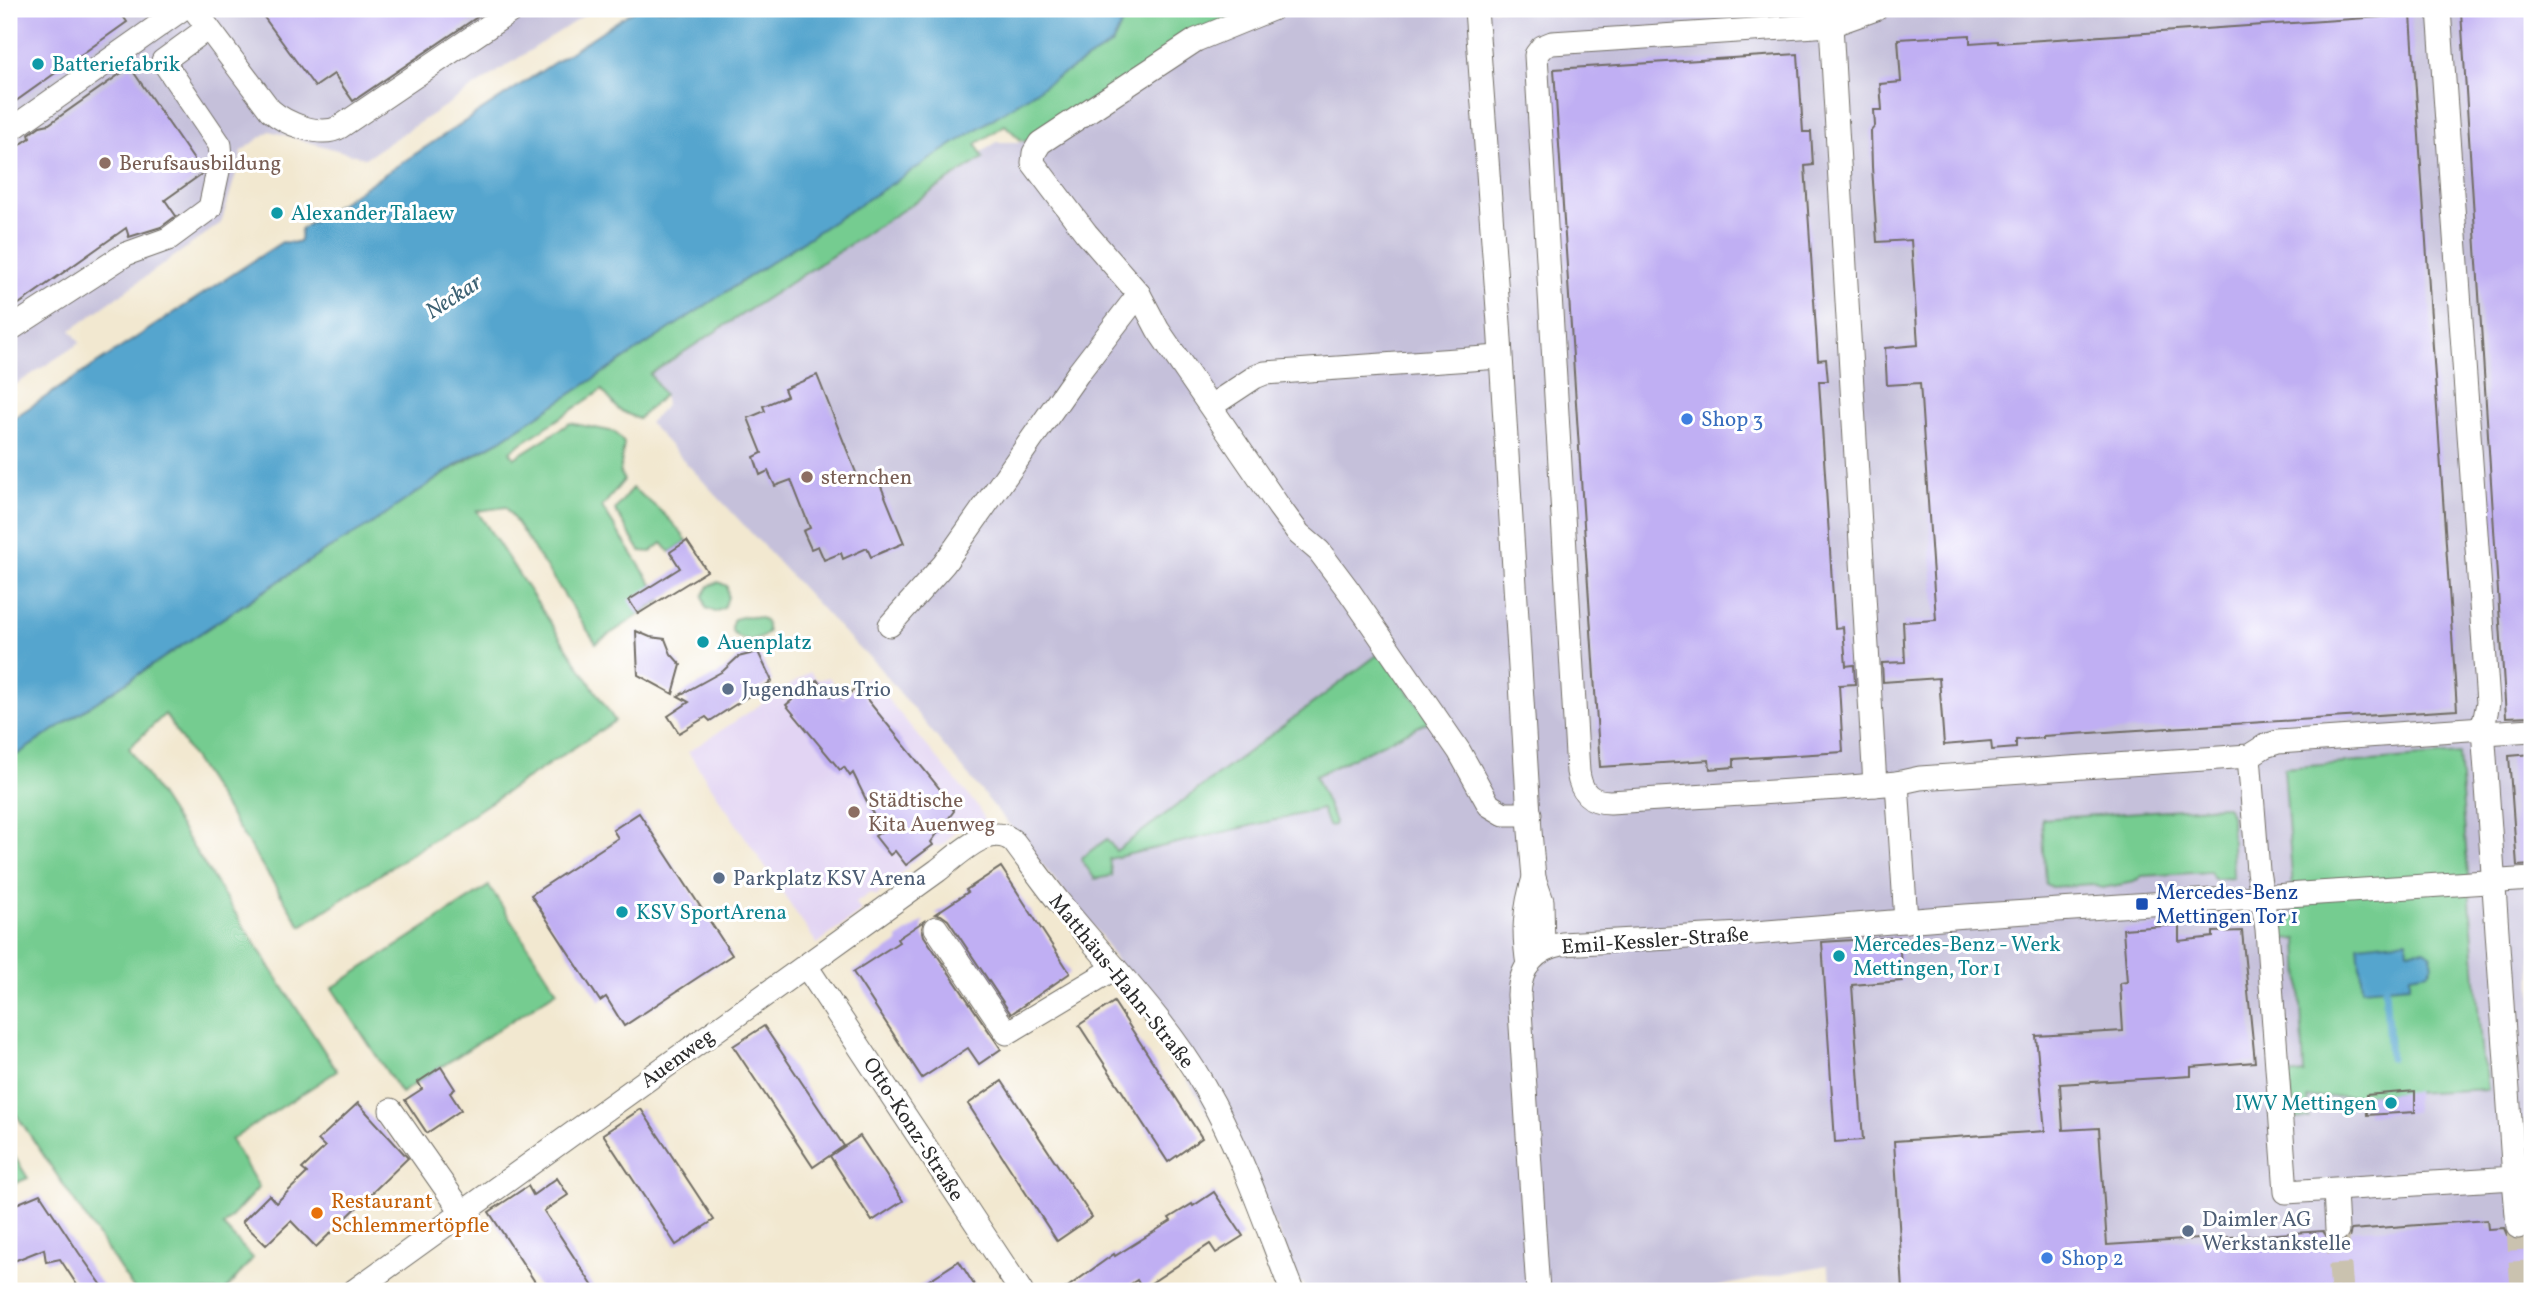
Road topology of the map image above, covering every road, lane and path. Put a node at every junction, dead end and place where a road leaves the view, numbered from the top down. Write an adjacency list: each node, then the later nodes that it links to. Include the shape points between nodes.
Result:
1 (182, 9): 10 (street)
2 (194, 9): 9 (street)
3 (513, 9): 9 (street, via 328,132 276,115)
4 (1272, 9): 11 (street, via 1195,40 1040,143 1034,153 1034,166)
5 (1476, 9): 13 (street)
6 (1876, 9): 8 (street)
7 (2439, 9): 17 (street, via 2488,703)
8 (1831, 25): 19 (street); 19 (street, via 1549,44 1536,55 1578,772 1583,791 1592,799 1610,802)
9 (208, 28): 12 (street, via 163,61 220,145 222,158 210,208 168,239 126,254)
10 (9, 131)
11 (1139, 294): 14 (street); 15 (street, via 944,564)
12 (9, 330)
13 (1500, 357): 14 (street, via 1265,373); 20 (street)
14 (1211, 406): 20 (street, via 1279,508 1319,551 1399,663 1459,751 1489,805 1504,814)
15 (890, 625)
16 (2532, 730): 17 (street)
17 (2484, 731): 18 (street, via 2277,742); 23 (street)
18 (2249, 756): 19 (street); 24 (street)
19 (1886, 784): 25 (street)
20 (1530, 814): 27 (street, via 1534,878 1542,901)
21 (1003, 835): 28 (street, Auenweg, via 980,841); 29 (street, Matthäus-Hahn-Straße, via 1014,842)
22 (2532, 879): 23 (street, Emil-Kessler-Straße)
23 (2494, 881): 24 (street, Emil-Kessler-Straße); 31 (street)
24 (2262, 898): 25 (street, Emil-Kessler-Straße); 32 (street, via 2286,1192)
25 (1906, 921): 27 (street, Emil-Kessler-Straße, via 1562,944)
26 (936, 928): 29 (street, via 1007,1033)
27 (1536, 958): 39 (street, via 1520,983 1519,1002)
28 (806, 966): 33 (street, Auenweg); 37 (street, Otto-Konz-Straße)
29 (1115, 968): 38 (street, Matthäus-Hahn-Straße, via 1204,1085)
30 (390, 1110): 33 (street)
31 (2514, 1178): 32 (street); 34 (street)
32 (2334, 1190): 35 (street)
33 (463, 1213): 36 (street, Auenweg)
34 (2518, 1227)
35 (2337, 1230)
36 (354, 1291)
37 (1021, 1291)
38 (1292, 1291)
39 (1538, 1291)

